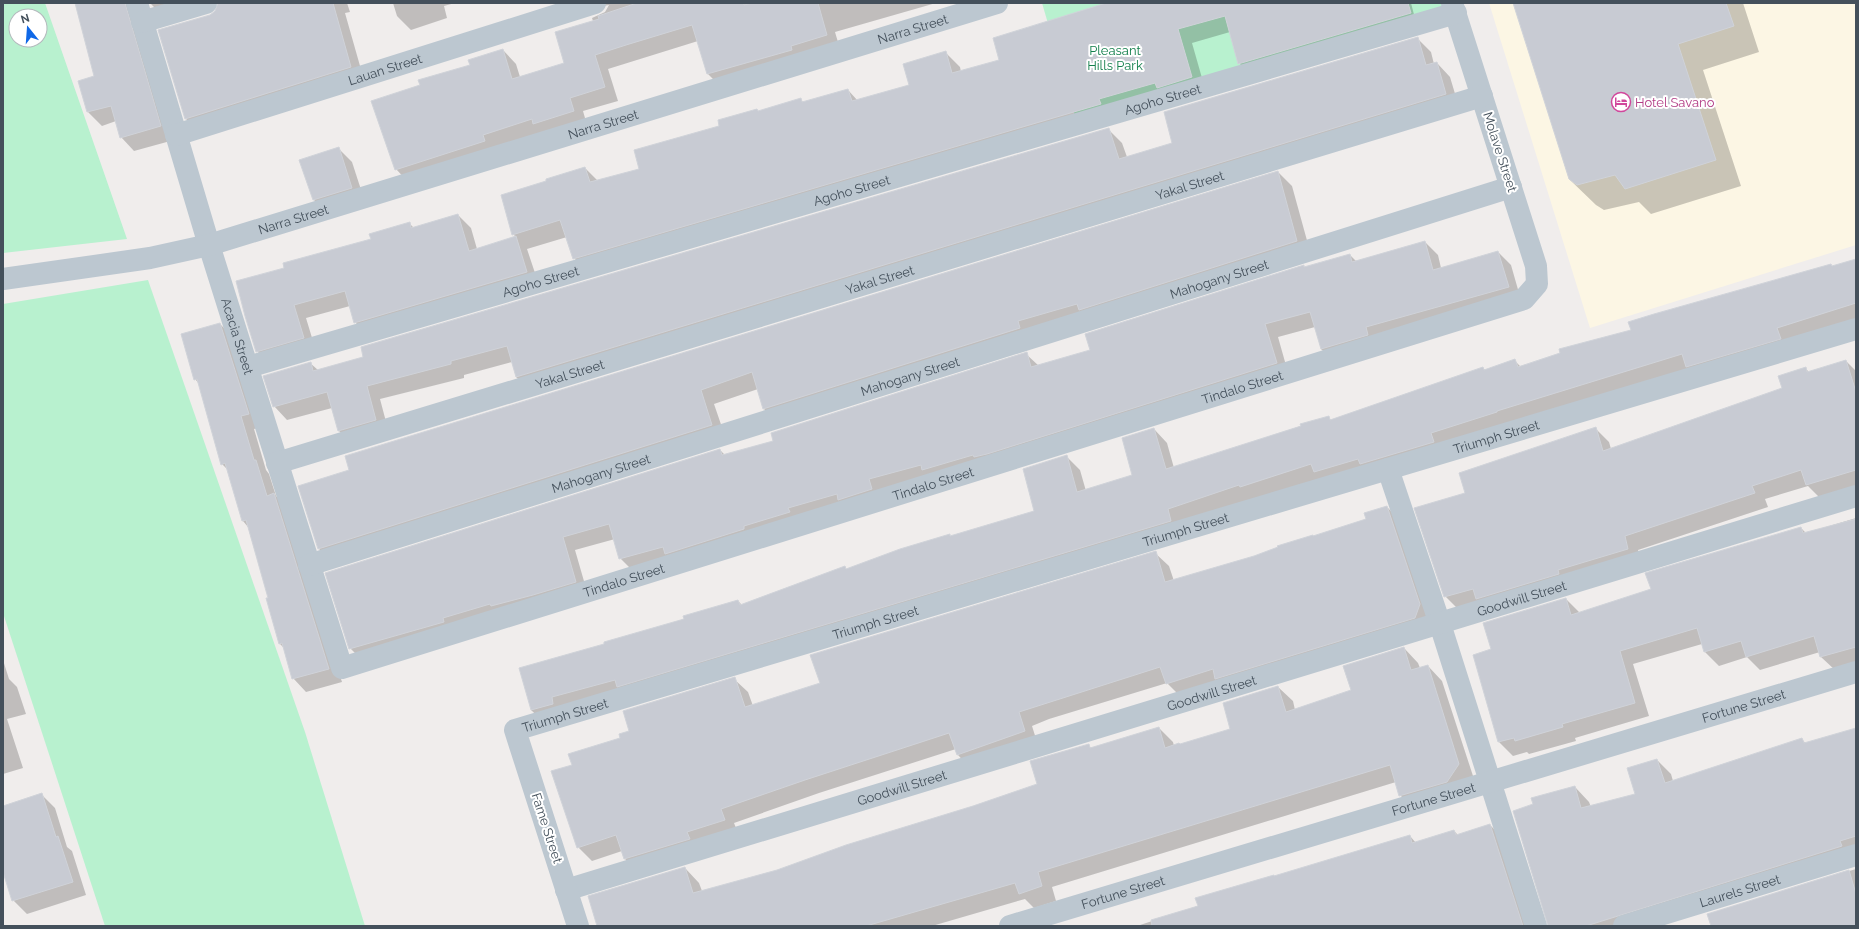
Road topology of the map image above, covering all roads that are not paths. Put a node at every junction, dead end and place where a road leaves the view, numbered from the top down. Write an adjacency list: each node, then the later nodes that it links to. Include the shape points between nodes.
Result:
1 (206, 3): 5 (street)
2 (595, 3): 7 (street, Lauan Street)
3 (997, 3): 9 (street, Narra Street)
4 (1454, 8): 6 (street, Molave Street); 13 (street, Agoho Street)
5 (140, 12): 7 (street, Acacia Street)
6 (1482, 96): 8 (street, Molave Street); 14 (street, Yakal Street)
7 (176, 134): 9 (street, Acacia Street)
8 (1511, 187): 11 (street, Molave Street, via 1536,266 1537,284); 17 (street, Mahogany Street)
9 (209, 244): 10 (street, Narra Street, via 150,258); 13 (street, Acacia Street)
10 (3, 279)
11 (1524, 299): 19 (street, Tindalo Street)
12 (1856, 329): 15 (street, Triumph Street)
13 (248, 367): 14 (street, Acacia Street)
14 (277, 463): 17 (street, Acacia Street)
15 (1388, 469): 18 (street); 21 (street, Triumph Street)
16 (1856, 496): 18 (street, Goodwill Street)
17 (309, 565): 19 (street, Acacia Street)
18 (1440, 624): 22 (street); 24 (street, Goodwill Street)
19 (342, 668)
20 (1856, 672): 22 (street, Fortune Street)
21 (515, 730): 24 (street, Fame Street)
22 (1490, 782): 26 (street, Fortune Street); 27 (street)
23 (1856, 855): 28 (street, Laurels Street)
24 (566, 890): 25 (street, Fame Street)
25 (578, 926)
26 (1010, 926)
27 (1536, 926)
28 (1624, 926)

